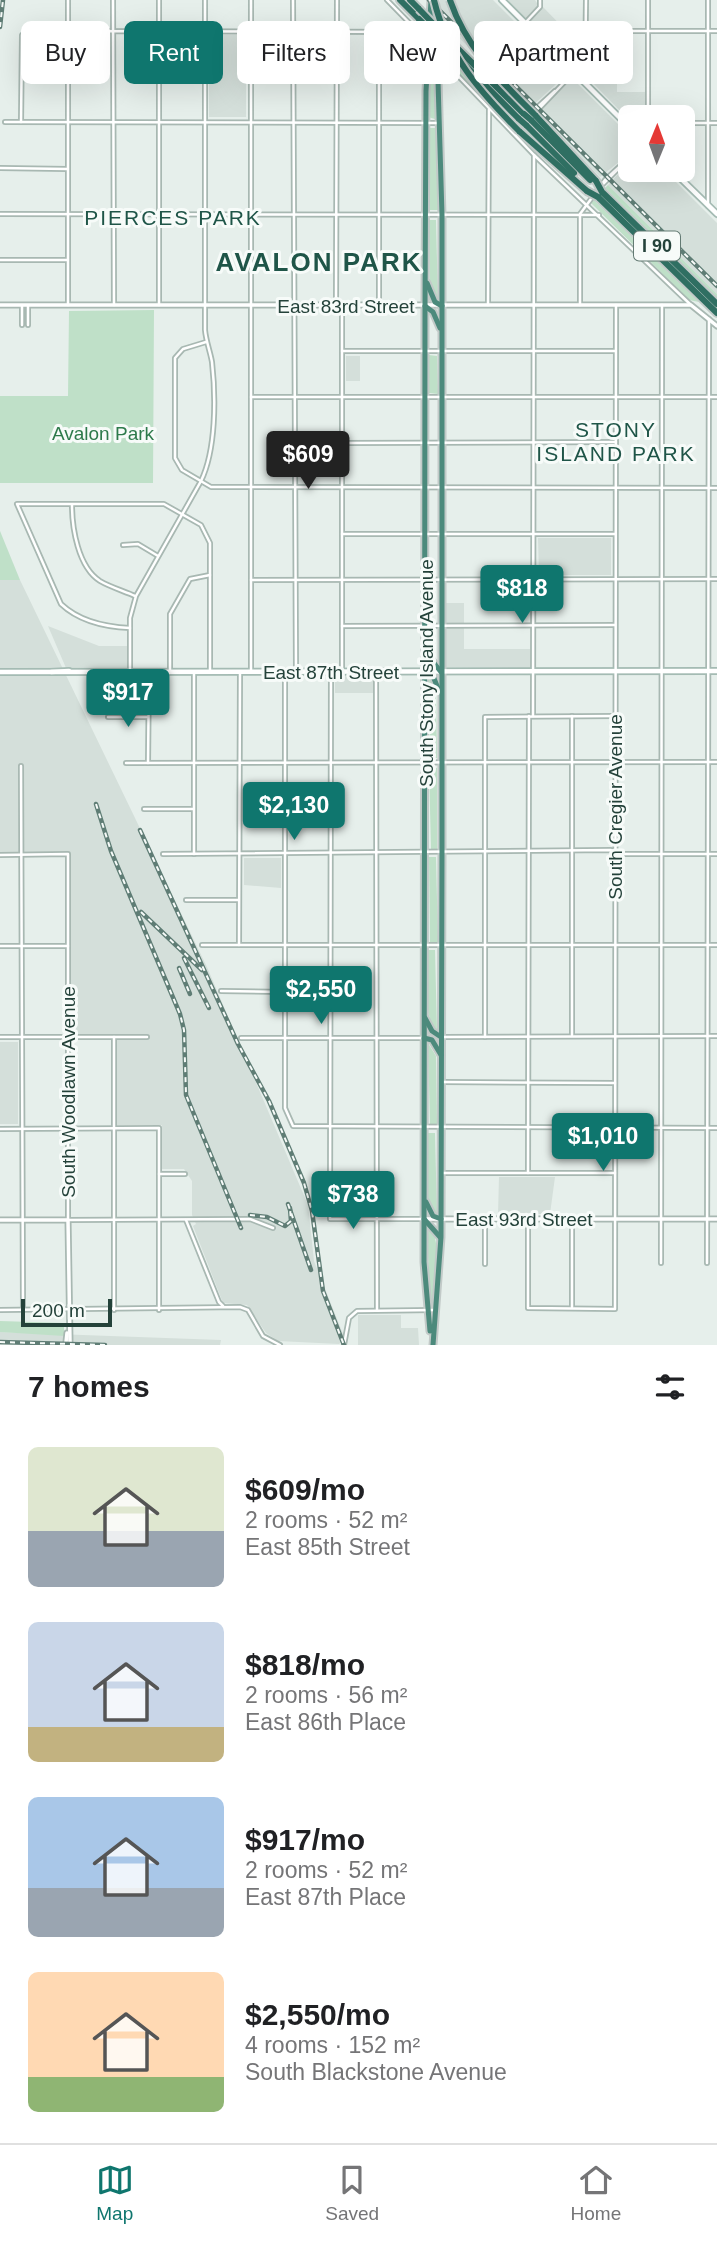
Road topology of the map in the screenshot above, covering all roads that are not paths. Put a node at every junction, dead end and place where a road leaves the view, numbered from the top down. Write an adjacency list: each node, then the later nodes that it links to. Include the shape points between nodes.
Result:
1 (68, 0): 18 (street)
2 (113, 0): 31 (street)
3 (159, 0): 19 (street)
4 (205, 0): 20 (street)
5 (251, 0): 21 (street)
6 (293, 0): 22 (street)
7 (337, 0): 23 (street)
8 (387, 0): 24 (street)
9 (400, 0): 52 (highway, I 90, bridge)
10 (410, 0): 52 (highway, I 90, bridge)
11 (433, 0): 25 (highway, South Stony Island Avenue); 26 (highway, South Stony Island Avenue); 70 (highway, bridge, via 468,76)
12 (450, 0): 54 (highway, bridge, via 477,55)
13 (502, 0): 27 (main road)
14 (540, 0): 28 (street, via 540,7)
15 (586, 0): 29 (street)
16 (648, 0): 34 (street)
17 (708, 0): 35 (street)
18 (68, 21)
19 (159, 21)
20 (205, 21)
21 (251, 21)
22 (293, 21)
23 (337, 21)
24 (407, 21)
25 (431, 21)
26 (435, 21)
27 (523, 21)
28 (527, 21)
29 (586, 21)
30 (110, 31): 31 (street)
31 (114, 31): 32 (street); 58 (street)
32 (124, 31)
33 (633, 31): 34 (street)
34 (648, 31): 35 (street); 50 (street)
35 (708, 32): 36 (street); 68 (street)
36 (717, 32)
37 (460, 80): 51 (street)
38 (21, 84): 56 (street)
39 (68, 84): 57 (street)
40 (159, 84): 59 (street)
41 (205, 84): 60 (street)
42 (251, 84): 61 (street)
43 (293, 84): 62 (street)
44 (336, 84): 63 (street)
45 (379, 84): 64 (street)
46 (427, 84): 65 (highway, South Stony Island Avenue)
47 (440, 84): 66 (highway, South Stony Island Avenue)
48 (562, 84): 70 (street)
49 (586, 84): 53 (main road)
50 (648, 105)
51 (489, 109): 70 (street); 92 (street)
52 (522, 116): 54 (highway, I 90, bridge)
53 (618, 116)
54 (530, 120): 76 (highway, I 90); 76 (highway)
55 (5, 122): 56 (street)
56 (21, 122): 57 (street)
57 (68, 122): 58 (street); 74 (street)
58 (114, 122): 59 (street); 81 (street)
59 (159, 122): 60 (street); 82 (street)
60 (205, 122): 61 (street); 83 (street)
61 (251, 122): 62 (street); 84 (street)
62 (293, 123): 63 (street); 85 (street)
63 (336, 123): 64 (street); 88 (street)
64 (379, 123): 65 (street); 89 (street)
65 (426, 123): 66 (street); 90 (highway, South Stony Island Avenue)
66 (441, 123): 91 (highway, South Stony Island Avenue)
67 (695, 123): 68 (street)
68 (708, 123): 69 (street); 78 (street)
69 (717, 123)
70 (516, 132): 71 (street); 76 (highway)
71 (534, 155): 77 (street); 93 (street)
72 (0, 168): 74 (street)
73 (618, 168): 76 (street)
74 (68, 169): 80 (street)
75 (684, 182): 78 (main road)
76 (596, 188): 77 (street); 117 (highway, I 90); 117 (highway, I 90, via 703,300)
77 (586, 202): 86 (street); 94 (street)
78 (708, 206): 87 (main road)
79 (0, 214): 80 (street)
80 (68, 214): 81 (street); 96 (street)
81 (114, 214): 82 (street); 108 (street)
82 (159, 214): 83 (street); 99 (street)
83 (205, 214): 84 (street); 100 (street)
84 (251, 214): 85 (street); 101 (street)
85 (294, 214): 88 (street); 109 (street)
86 (580, 214): 93 (street); 94 (street); 116 (street)
87 (717, 214)
88 (336, 215): 89 (street); 110 (street)
89 (379, 215): 90 (street); 111 (street)
90 (426, 215): 91 (street); 97 (highway, South Stony Island Avenue)
91 (442, 215): 92 (street); 113 (highway, South Stony Island Avenue)
92 (488, 215): 93 (street); 114 (street)
93 (534, 215): 115 (street)
94 (599, 215): 104 (street)
95 (0, 260): 96 (street)
96 (68, 260): 107 (street)
97 (425, 279): 112 (highway, South Stony Island Avenue); 113 (highway, via 435,302)
98 (0, 305): 105 (street, East 83rd Street)
99 (159, 305): 100 (street, East 83rd Street); 108 (street, East 83rd Street)
100 (205, 305): 101 (street, East 83rd Street); 123 (street)
101 (251, 305): 109 (street, East 83rd Street); 129 (street)
102 (616, 305): 103 (street, East 83rd Street); 116 (street, East 83rd Street); 128 (street, South Cregier Avenue)
103 (662, 305): 104 (street, East 83rd Street); 136 (street)
104 (691, 305): 118 (street)
105 (22, 306): 106 (street, East 83rd Street); 119 (street)
106 (28, 306): 107 (street, East 83rd Street); 120 (street)
107 (68, 306): 108 (street, East 83rd Street)
108 (114, 306)
109 (295, 306): 110 (street, East 83rd Street); 130 (street)
110 (339, 306): 111 (street, East 83rd Street); 124 (street)
111 (379, 306): 112 (street, East 83rd Street)
112 (425, 306): 113 (street, East 83rd Street); 122 (highway); 125 (highway, South Stony Island Avenue)
113 (442, 306): 114 (street, East 83rd Street); 122 (highway, South Stony Island Avenue)
114 (488, 306): 115 (street, East 83rd Street)
115 (534, 306): 116 (street, East 83rd Street); 127 (street)
116 (580, 306)
117 (715, 307)
118 (709, 319): 121 (street); 137 (street)
119 (22, 325)
120 (28, 325)
121 (717, 326)
122 (442, 330): 126 (highway, South Stony Island Avenue)
123 (206, 342): 144 (street, via 212,363 212,446); 144 (street, via 183,349 174,362 175,458 182,470)
124 (342, 351): 125 (street); 131 (street)
125 (425, 351): 126 (street); 132 (highway, South Stony Island Avenue)
126 (442, 351): 127 (street); 133 (highway, South Stony Island Avenue)
127 (534, 351): 128 (street); 134 (street)
128 (616, 351): 135 (street, South Cregier Avenue)
129 (251, 397): 130 (street); 152 (street)
130 (296, 397): 131 (street); 153 (street)
131 (342, 397): 132 (street); 141 (street)
132 (425, 397): 133 (street); 142 (highway, South Stony Island Avenue)
133 (441, 397): 134 (street); 143 (highway, South Stony Island Avenue)
134 (534, 397): 135 (street); 139 (street)
135 (615, 397): 136 (street); 140 (street, South Cregier Avenue)
136 (662, 397): 137 (street); 149 (street)
137 (708, 397): 138 (street); 150 (street)
138 (717, 397)
139 (534, 442): 140 (street); 143 (street); 147 (street)
140 (615, 442): 148 (street, South Cregier Avenue)
141 (342, 443): 142 (street); 154 (street)
142 (425, 443): 143 (street); 145 (highway, South Stony Island Avenue)
143 (442, 443): 146 (highway, South Stony Island Avenue)
144 (201, 481): 152 (street, via 222,489); 156 (street)
145 (425, 488): 146 (street); 154 (street); 158 (highway, South Stony Island Avenue)
146 (441, 488): 147 (street); 159 (highway, South Stony Island Avenue)
147 (534, 488): 148 (street); 160 (street)
148 (615, 488): 149 (street); 161 (street, South Cregier Avenue)
149 (662, 488): 150 (street); 165 (street)
150 (707, 488): 151 (street); 166 (street)
151 (717, 488)
152 (251, 489): 153 (street); 168 (street)
153 (296, 489): 154 (street); 169 (street)
154 (342, 489): 157 (street)
155 (72, 505): 156 (street, via 164,505); 175 (street, via 73,532 89,569 101,582); 181 (street, via 18,504 61,604 102,625)
156 (182, 514): 163 (street); 164 (street, via 208,535)
157 (342, 534): 158 (street); 170 (street)
158 (425, 534): 159 (street); 171 (highway, South Stony Island Avenue)
159 (441, 534): 160 (street); 172 (highway, South Stony Island Avenue)
160 (534, 534): 161 (street); 173 (street)
161 (615, 534): 174 (street, South Cregier Avenue)
162 (122, 545): 163 (street, via 138,544)
163 (158, 556): 175 (street)
164 (209, 575): 193 (street, via 190,579 172,608); 195 (street)
165 (661, 579): 166 (street); 174 (street); 187 (street)
166 (707, 579): 167 (street); 188 (street)
167 (717, 579)
168 (251, 580): 169 (street); 197 (street)
169 (297, 580): 170 (street); 199 (street)
170 (342, 580): 171 (street); 180 (street)
171 (425, 580): 172 (street); 176 (highway, South Stony Island Avenue)
172 (442, 580): 173 (street); 177 (highway, South Stony Island Avenue)
173 (534, 580): 174 (street); 178 (street)
174 (615, 580): 179 (street, South Cregier Avenue)
175 (136, 596): 181 (street)
176 (425, 625): 177 (street); 180 (street); 182 (highway, South Stony Island Avenue)
177 (441, 625): 178 (street); 184 (highway, South Stony Island Avenue)
178 (534, 625): 179 (street); 185 (street)
179 (615, 625): 186 (street, South Cregier Avenue)
180 (342, 626): 201 (street)
181 (130, 628): 191 (street)
182 (425, 652): 183 (highway, South Stony Island Avenue); 184 (highway)
183 (425, 671): 184 (main road, East 87th Street); 202 (main road, East 87th Street); 203 (highway, via 433,676); 222 (highway, South Stony Island Avenue)
184 (441, 671): 185 (main road, East 87th Street); 203 (highway, South Stony Island Avenue)
185 (534, 671): 186 (main road, East 87th Street); 204 (street)
186 (615, 671): 187 (main road, East 87th Street); 206 (street, South Cregier Avenue)
187 (661, 671): 188 (main road, East 87th Street); 214 (street)
188 (706, 671): 189 (main road, East 87th Street); 215 (street)
189 (717, 671)
190 (0, 672): 191 (main road, East 87th Street)
191 (130, 672): 192 (main road, East 87th Street)
192 (149, 672): 193 (main road, East 87th Street); 208 (street)
193 (170, 672): 194 (main road, East 87th Street)
194 (194, 672): 195 (main road, East 87th Street); 219 (street)
195 (210, 672): 196 (main road, East 87th Street)
196 (240, 672): 197 (main road, East 87th Street); 209 (street)
197 (251, 672): 198 (main road, East 87th Street)
198 (285, 672): 199 (main road, East 87th Street); 220 (street)
199 (296, 672): 200 (main road, East 87th Street)
200 (331, 672): 201 (main road, East 87th Street); 221 (street)
201 (342, 672): 202 (main road, East 87th Street)
202 (376, 672): 210 (street)
203 (441, 696): 223 (highway, South Stony Island Avenue)
204 (531, 716): 205 (street); 211 (street); 224 (street, via 485,716)
205 (572, 716): 206 (street); 212 (street)
206 (615, 716): 213 (street, South Cregier Avenue)
207 (108, 717): 208 (street)
208 (149, 717): 218 (street)
209 (240, 762): 219 (street); 220 (street); 234 (street)
210 (376, 762): 221 (street); 222 (street); 237 (street)
211 (528, 762): 212 (street); 224 (street); 229 (street)
212 (572, 762): 213 (street); 230 (street)
213 (615, 762): 214 (street); 232 (street, South Cregier Avenue)
214 (661, 762): 215 (street); 240 (street)
215 (706, 762): 216 (street); 241 (street)
216 (717, 762)
217 (126, 763): 218 (street)
218 (148, 763): 219 (street)
219 (194, 763): 226 (street)
220 (285, 763): 221 (street); 235 (street)
221 (331, 763): 236 (street)
222 (424, 763): 223 (street); 238 (highway, South Stony Island Avenue)
223 (441, 763): 224 (street); 231 (highway, South Stony Island Avenue)
224 (485, 763): 228 (street)
225 (21, 766): 244 (street)
226 (193, 808): 227 (street); 233 (street)
227 (144, 809)
228 (485, 850): 229 (street); 231 (street); 253 (street)
229 (528, 850): 230 (street); 254 (street)
230 (572, 850): 232 (street); 255 (street)
231 (442, 851): 238 (street); 252 (highway, South Stony Island Avenue)
232 (615, 852): 240 (street); 256 (street, South Cregier Avenue)
233 (194, 853): 234 (street); 239 (street)
234 (239, 853): 235 (street); 246 (street)
235 (285, 853): 236 (street); 248 (street)
236 (331, 853): 237 (street); 249 (street)
237 (376, 853): 238 (street); 250 (street)
238 (425, 853): 251 (highway, South Stony Island Avenue)
239 (163, 854)
240 (661, 854): 241 (street); 257 (street)
241 (707, 854): 242 (street); 258 (street)
242 (717, 854)
243 (0, 855): 244 (street)
244 (22, 855): 261 (street); 262 (street, South Woodlawn Avenue, via 68,854)
245 (186, 900): 246 (street)
246 (239, 900): 247 (street)
247 (239, 945): 248 (street); 263 (street)
248 (285, 945): 249 (street); 265 (street)
249 (331, 945): 250 (street); 282 (street)
250 (376, 945): 251 (street); 283 (street)
251 (424, 945): 252 (street); 266 (highway, South Stony Island Avenue)
252 (441, 945): 253 (street); 274 (highway, South Stony Island Avenue)
253 (485, 945): 254 (street); 275 (street)
254 (528, 945): 255 (street); 276 (street)
255 (572, 945): 256 (street); 277 (street)
256 (615, 945): 257 (street); 278 (street, South Cregier Avenue)
257 (661, 945): 258 (street); 279 (street)
258 (707, 945): 259 (street); 267 (street)
259 (717, 945)
260 (0, 946): 261 (street)
261 (23, 946): 262 (street); 270 (street)
262 (68, 946): 271 (street, South Woodlawn Avenue)
263 (202, 946)
264 (221, 991): 265 (street)
265 (285, 992): 281 (street)
266 (424, 1015): 274 (highway); 284 (highway, South Stony Island Avenue)
267 (707, 1036): 268 (street); 279 (street); 298 (street)
268 (717, 1036)
269 (0, 1037): 270 (street)
270 (23, 1037): 271 (street); 301 (street)
271 (68, 1037): 272 (street); 289 (street, South Woodlawn Avenue)
272 (114, 1037): 273 (street); 290 (street)
273 (147, 1037)
274 (441, 1037): 275 (street); 284 (street); 285 (highway, South Stony Island Avenue)
275 (485, 1037): 276 (street)
276 (528, 1037): 277 (street); 287 (street)
277 (572, 1037): 278 (street)
278 (615, 1037): 279 (street); 288 (street, South Cregier Avenue)
279 (661, 1037): 297 (street)
280 (241, 1038): 281 (street)
281 (285, 1038): 282 (street); 291 (street, via 285,1108 293,1126)
282 (331, 1038): 283 (street); 291 (street)
283 (376, 1038): 284 (street); 292 (street)
284 (424, 1038): 285 (highway, via 432,1040); 293 (highway, South Stony Island Avenue)
285 (441, 1055): 286 (highway, South Stony Island Avenue)
286 (441, 1082): 287 (street); 294 (highway, South Stony Island Avenue)
287 (528, 1082): 288 (street); 295 (street)
288 (615, 1083): 296 (street, South Cregier Avenue)
289 (69, 1128): 290 (street); 301 (street); 320 (street, South Woodlawn Avenue)
290 (114, 1128): 305 (street, via 159,1128); 321 (street)
291 (330, 1128): 292 (street); 308 (street, East 93rd Street, via 330,1219)
292 (376, 1128): 293 (street); 308 (street)
293 (425, 1128): 294 (street); 307 (highway, South Stony Island Avenue)
294 (441, 1128): 295 (street); 302 (highway, South Stony Island Avenue)
295 (528, 1128): 296 (street); 303 (street)
296 (615, 1128): 297 (street); 304 (street, South Cregier Avenue)
297 (661, 1128): 298 (street); 315 (street)
298 (707, 1128): 299 (street); 316 (street)
299 (717, 1128)
300 (0, 1129): 301 (street)
301 (23, 1129): 319 (street)
302 (441, 1173): 303 (street); 310 (highway, South Stony Island Avenue)
303 (528, 1173): 304 (street)
304 (615, 1173): 314 (street, South Cregier Avenue)
305 (159, 1174): 306 (street); 322 (street)
306 (185, 1174)
307 (425, 1201): 309 (highway, South Stony Island Avenue); 310 (highway, via 433,1216)
308 (376, 1219): 309 (street, East 93rd Street); 336 (street)
309 (425, 1219): 310 (street, East 93rd Street); 325 (highway); 337 (highway, South Stony Island Avenue)
310 (441, 1219): 311 (street, East 93rd Street); 325 (highway, South Stony Island Avenue)
311 (485, 1219): 312 (street, East 93rd Street); 328 (street)
312 (528, 1219): 313 (street, East 93rd Street); 330 (street, via 528,1308)
313 (572, 1219): 314 (street, East 93rd Street); 330 (street)
314 (615, 1219): 315 (street, East 93rd Street); 330 (street, South Cregier Avenue, via 615,1309)
315 (661, 1219): 316 (street, East 93rd Street); 326 (street)
316 (707, 1219): 317 (street, East 93rd Street); 327 (street)
317 (717, 1219)
318 (0, 1220): 319 (street)
319 (23, 1220): 320 (street); 332 (street)
320 (68, 1220): 321 (street); 333 (street, South Woodlawn Avenue)
321 (114, 1220): 322 (street); 334 (street)
322 (159, 1220): 323 (street); 335 (street)
323 (186, 1220): 324 (street, via 250,1219); 329 (street)
324 (273, 1228)
325 (440, 1237): 338 (highway, South Stony Island Avenue)
326 (661, 1263)
327 (707, 1263)
328 (485, 1264)
329 (224, 1306): 335 (street); 340 (street, via 248,1310 263,1336)
330 (572, 1308)
331 (0, 1310): 332 (street)
332 (23, 1310): 333 (street)
333 (68, 1310): 334 (street); 339 (street, South Woodlawn Avenue)
334 (114, 1310): 335 (street)
335 (159, 1310)
336 (377, 1310): 337 (street); 341 (street, via 350,1315)
337 (427, 1310): 338 (street); 342 (highway, South Stony Island Avenue)
338 (435, 1310): 342 (highway, South Stony Island Avenue)
339 (68, 1342)
340 (280, 1345)
341 (344, 1345)
342 (431, 1345)

